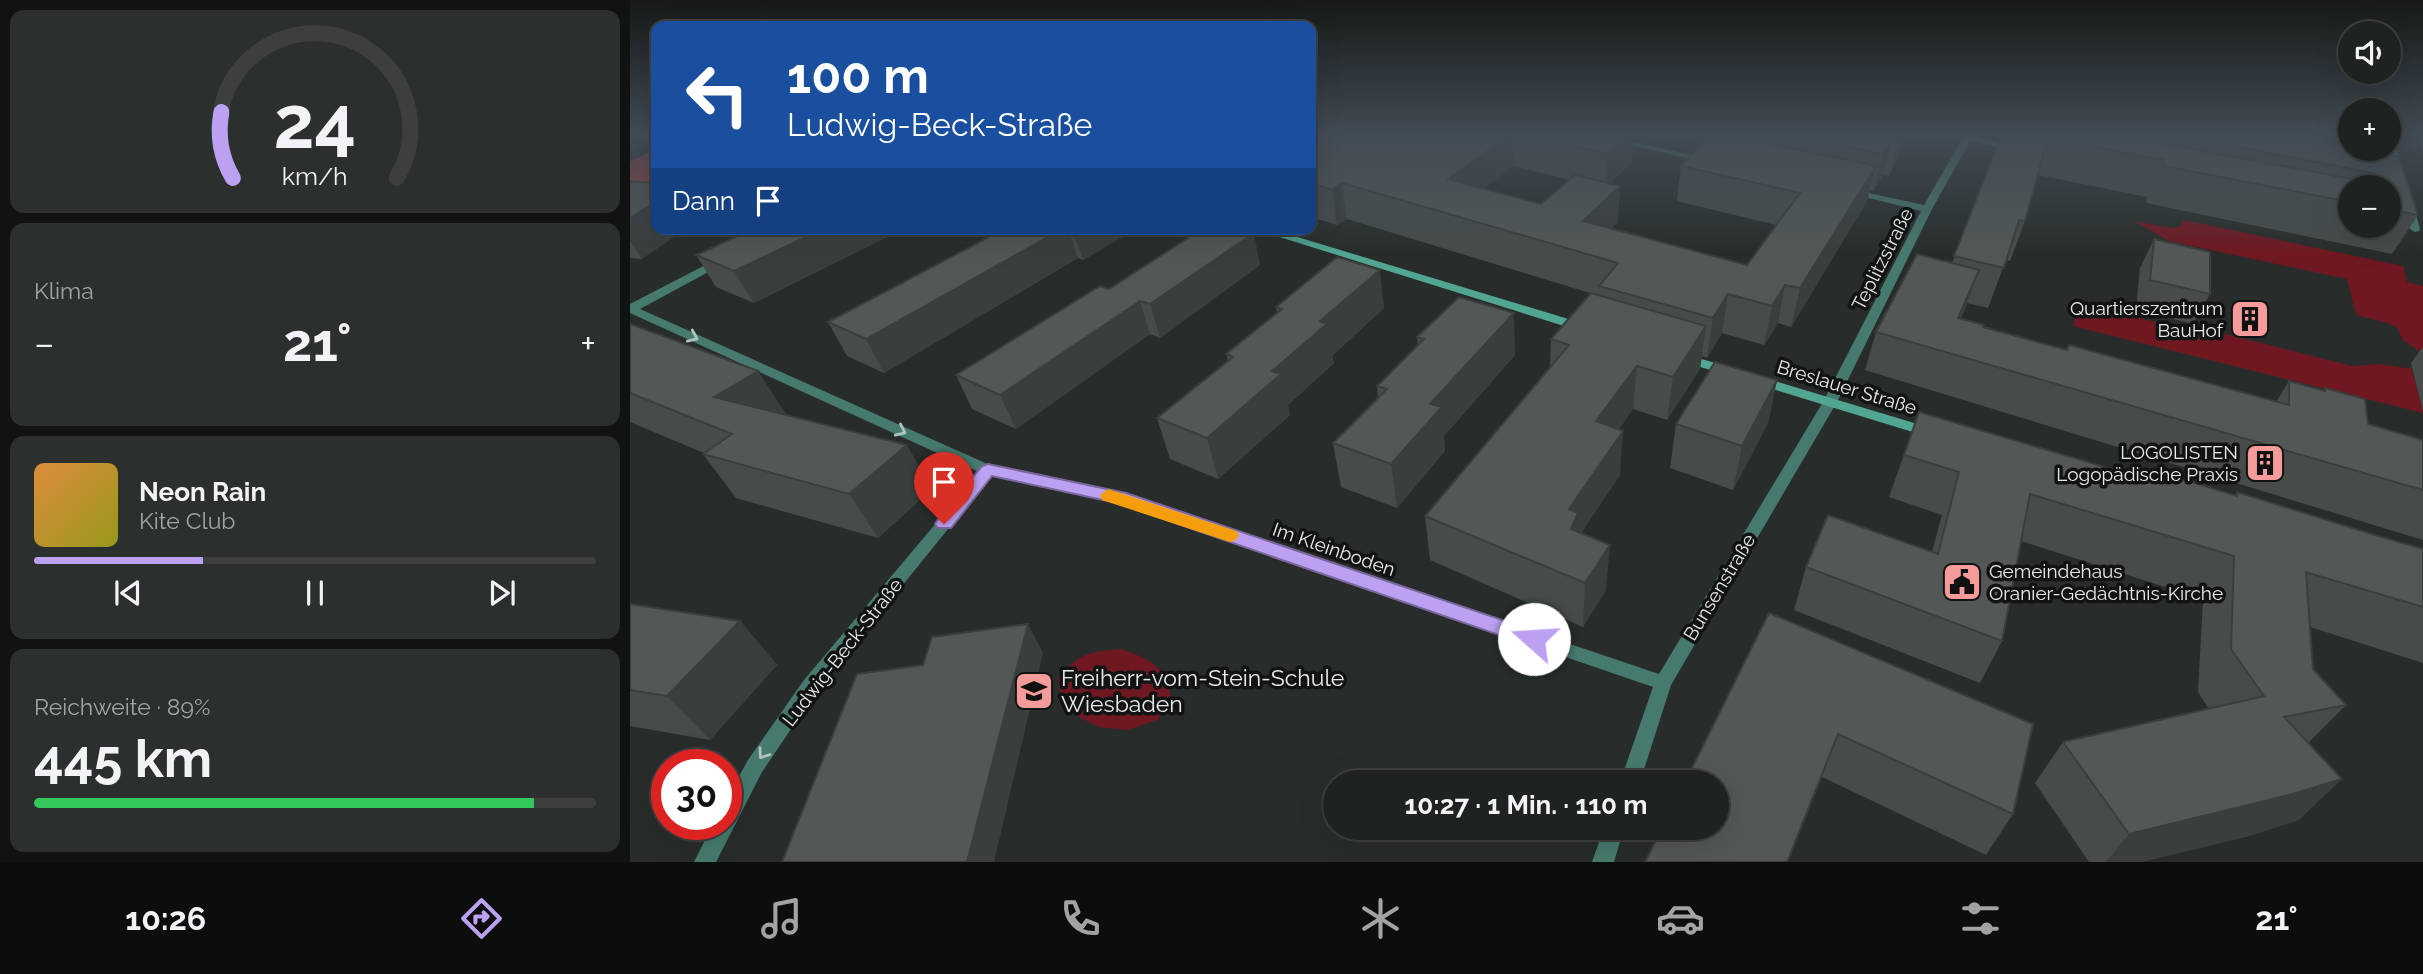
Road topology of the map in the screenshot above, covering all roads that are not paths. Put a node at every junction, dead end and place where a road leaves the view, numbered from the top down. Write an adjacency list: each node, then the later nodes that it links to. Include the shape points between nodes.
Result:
1 (1947, 174): 4 (street, Teplitzstraße)
2 (2401, 174): 6 (street)
3 (1832, 188): 4 (street)
4 (1927, 209): 12 (street, Teplitzstraße)
5 (2402, 226): 6 (street)
6 (2419, 230)
7 (1279, 235): 10 (street)
8 (734, 254): 9 (street)
9 (631, 309): 14 (street, one-way to 14)
10 (1596, 331)
11 (1674, 355): 12 (street, Breslauer Straße)
12 (1830, 402): 13 (street, Breslauer Straße); 15 (street, Bunsenstraße)
13 (1950, 439)
14 (988, 470): 15 (street, Im Kleinboden, via 1120,498); 17 (street, Ludwig-Beck-Straße, one-way to 17, via 810,686)
15 (1663, 683): 16 (street, Bunsenstraße)
16 (1634, 770)
17 (742, 790)
18 (716, 840): 20 (street, Ludwig-Beck-Straße)
19 (1611, 840): 21 (street)
20 (705, 862)
21 (1603, 862)

